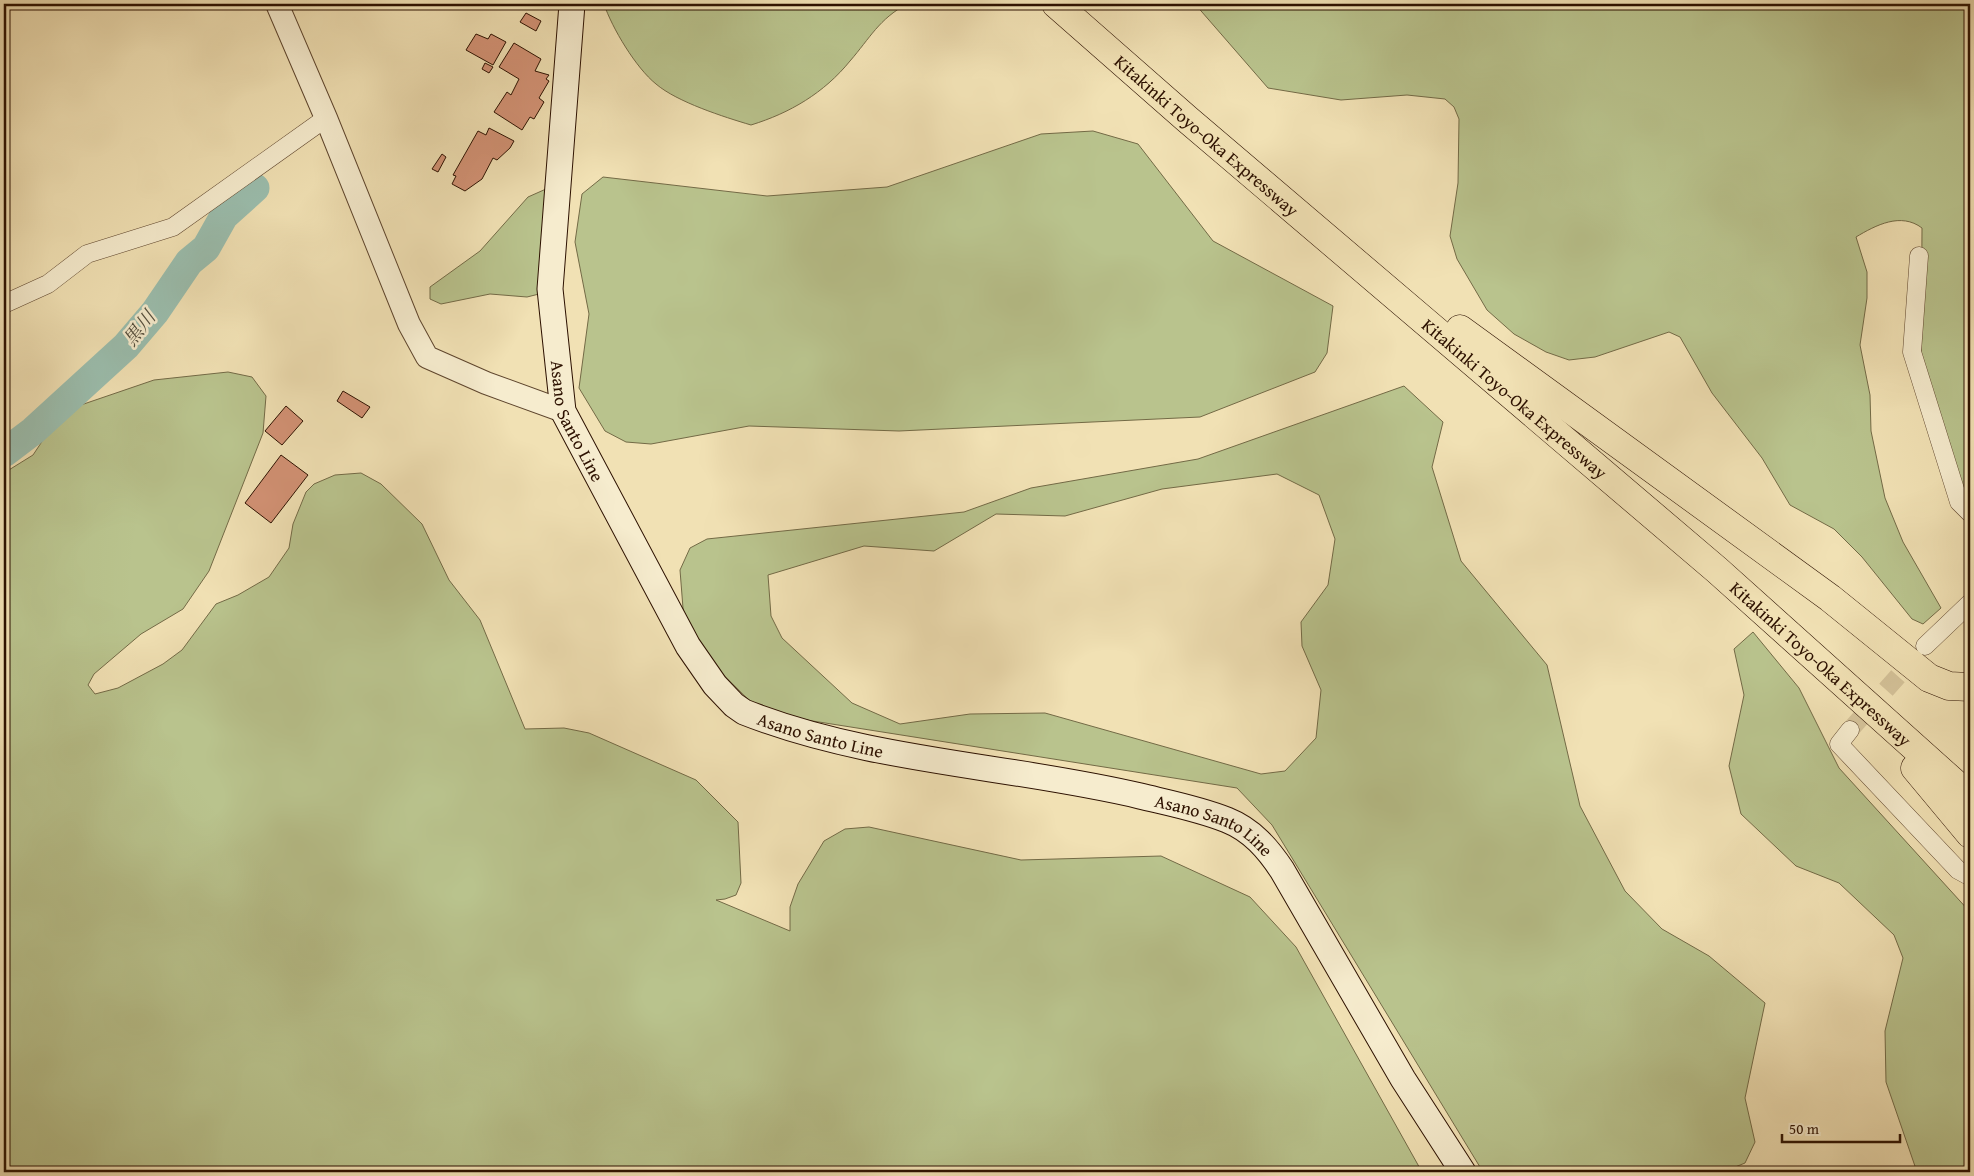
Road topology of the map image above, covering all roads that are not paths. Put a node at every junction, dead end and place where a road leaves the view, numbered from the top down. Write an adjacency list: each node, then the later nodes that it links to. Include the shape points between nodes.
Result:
1 (277, 4): 5 (street)
2 (572, 4): 9 (main road, Asano Santo Line, via 550,289)
3 (1056, 4): 11 (highway, Kitakinki Toyo-Oka Expressway)
4 (1078, 4): 7 (highway, Kitakinki Toyo-Oka Expressway, via 1196,111)
5 (326, 118): 8 (street, via 173,227 87,254 48,284); 9 (street, via 409,324 427,357)
6 (1919, 256): 10 (street, via 1912,352 1959,502)
7 (1406, 290): 14 (highway, via 1823,592 1928,678 1948,686); 16 (highway, Kitakinki Toyo-Oka Expressway, via 1725,563)
8 (4, 304)
9 (563, 411): 20 (main road, Asano Santo Line, via 688,646 716,685 744,712 858,746 1099,786 1181,806 1228,820 1266,846 1403,1079)
10 (1970, 514)
11 (1748, 598): 17 (highway, Kitakinki Toyo-Oka Expressway); 18 (highway, via 1923,776)
12 (1970, 603): 13 (street)
13 (1925, 646)
14 (1970, 687)
15 (1850, 730): 19 (street, via 1839,744 1958,870)
16 (1970, 784)
17 (1970, 797)
18 (1970, 834)
19 (1970, 876)
20 (1463, 1172)

